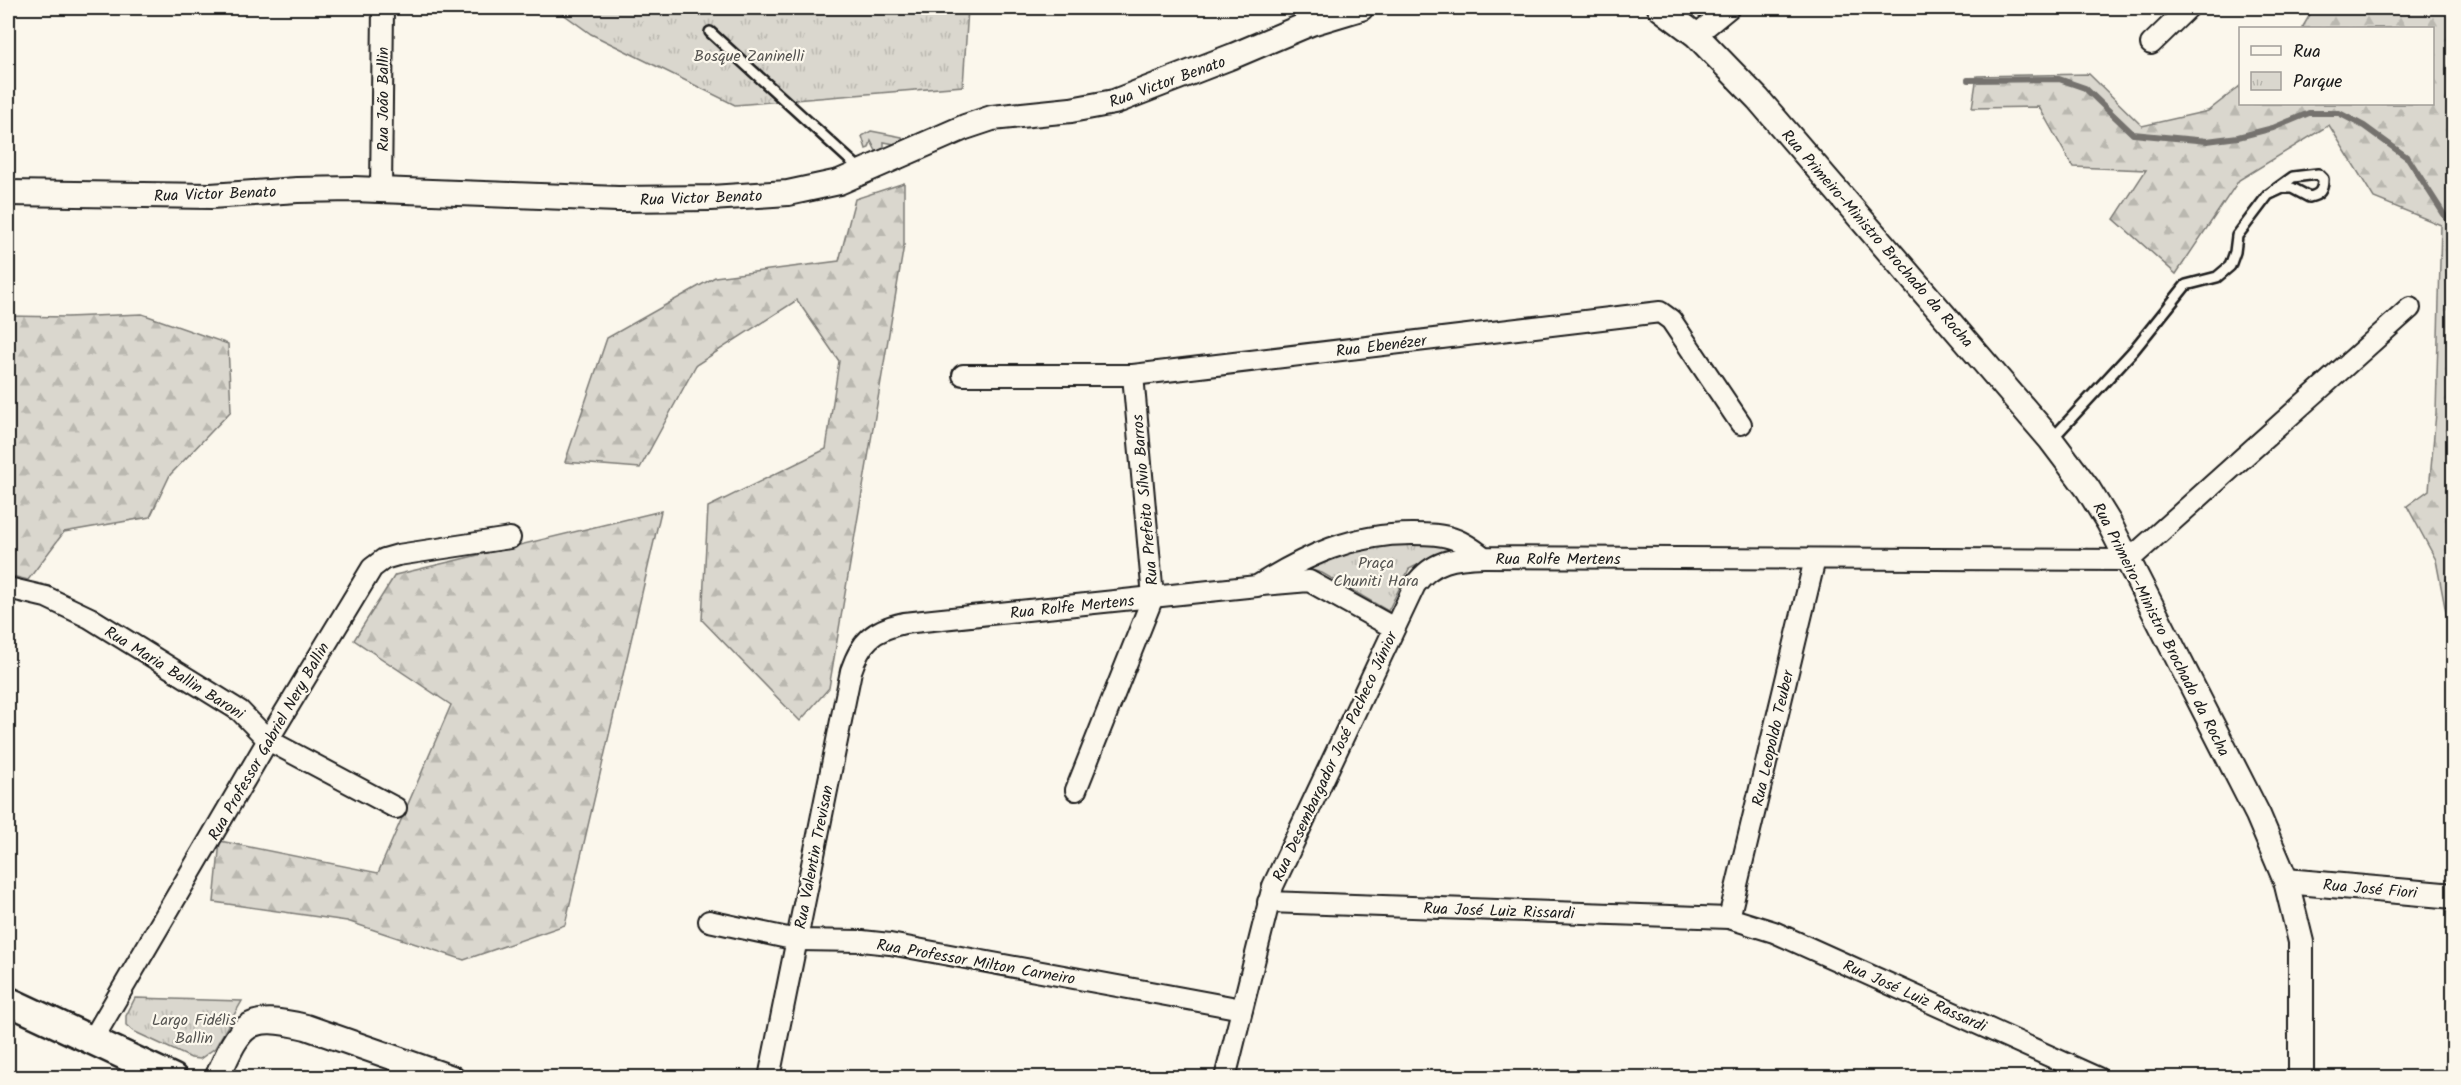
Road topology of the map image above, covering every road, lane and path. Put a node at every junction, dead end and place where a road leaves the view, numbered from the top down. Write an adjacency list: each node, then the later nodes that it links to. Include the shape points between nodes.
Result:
1 (383, 8): 10 (street, Rua João Ballin)
2 (1361, 8): 9 (street, Rua Victor Benato, via 1311,23 1114,102 992,118)
3 (1660, 8): 7 (street, Rua Primeiro-Ministro Brochado da Rocha)
4 (1729, 8): 7 (street)
5 (2188, 8): 8 (street)
6 (710, 32): 9 (lane)
7 (1696, 35): 17 (street, Rua Primeiro-Ministro Brochado da Rocha, via 1758,99)
8 (2151, 44)
9 (864, 173): 10 (street, Rua Victor Benato, via 815,189 711,198 575,198)
10 (381, 190): 11 (street, Rua Victor Benato, via 321,189 211,196)
11 (8, 193)
12 (2268, 195): 12 (lane, via 2283,188 2292,188 2308,197 2317,195 2323,189 2323,179 2318,174 2293,177); 17 (lane, via 2237,236 2230,266 2217,277 2186,285 2133,351)
13 (2410, 308): 21 (street)
14 (963, 375): 15 (street, Rua Ebenézer)
15 (1133, 375): 16 (street, Rua Ebenézer, via 1660,312 1671,320); 24 (street, Rua Prefeito Sílvio Barros)
16 (1741, 424)
17 (2051, 440): 21 (street, Rua Primeiro-Ministro Brochado da Rocha, via 2088,489)
18 (510, 538): 27 (street, Rua Professor Gabriel Nery Ballin, via 398,555 372,568)
19 (1484, 557): 20 (street, Rua Rolfe Mertens); 22 (street, Rua Rolfe Mertens, via 1444,536 1382,535 1330,547); 25 (street, Rua Desembargador José Pacheco Júnior, via 1453,558 1430,569 1415,585)
20 (1815, 559): 21 (street, Rua Rolfe Mertens); 33 (street, Rua Leopoldo Teuber)
21 (2129, 560): 30 (street, Rua Primeiro-Ministro Brochado da Rocha, via 2258,815)
22 (1257, 586): 24 (street, Rua Rolfe Mertens); 25 (street, via 1309,581)
23 (8, 588): 27 (street, Rua Maria Ballin Baroni, via 46,597 90,618 240,711)
24 (1153, 597): 26 (street, Rua Rolfe Mertens, via 904,623); 28 (street, Rua Prefeito Sílvio Barros)
25 (1394, 628): 32 (street, Rua Desembargador José Pacheco Júnior, via 1282,864)
26 (866, 640): 35 (street, Rua Valentin Trevisan, via 851,671)
27 (268, 740): 29 (street, Rua Maria Ballin Baroni); 38 (street, Rua Professor Gabriel Nery Ballin)
28 (1076, 790)
29 (396, 808)
30 (2286, 882): 31 (street, Rua José Fiori); 45 (street, Rua Primeiro-Ministro Brochado da Rocha, via 2301,942)
31 (2454, 897)
32 (1268, 902): 33 (street, Rua José Luiz Rissardi); 37 (street, Rua Desembargador José Pacheco Júnior)
33 (1729, 918): 44 (street, Rua José Luiz Rassardi, via 1774,932)
34 (709, 921): 35 (street, Rua Professor Milton Carneiro)
35 (797, 940): 37 (street, Rua Professor Milton Carneiro, via 890,944); 42 (street, Rua Valentin Trevisan)
36 (8, 1000): 38 (main road)
37 (1242, 1010): 43 (street, Rua Desembargador José Pacheco Júnior)
38 (93, 1039): 39 (main road)
39 (172, 1077)
40 (217, 1077): 41 (street, via 235,1039 245,1027 261,1020 306,1027)
41 (452, 1077)
42 (769, 1077)
43 (1225, 1077)
44 (2098, 1077)
45 (2301, 1077)

